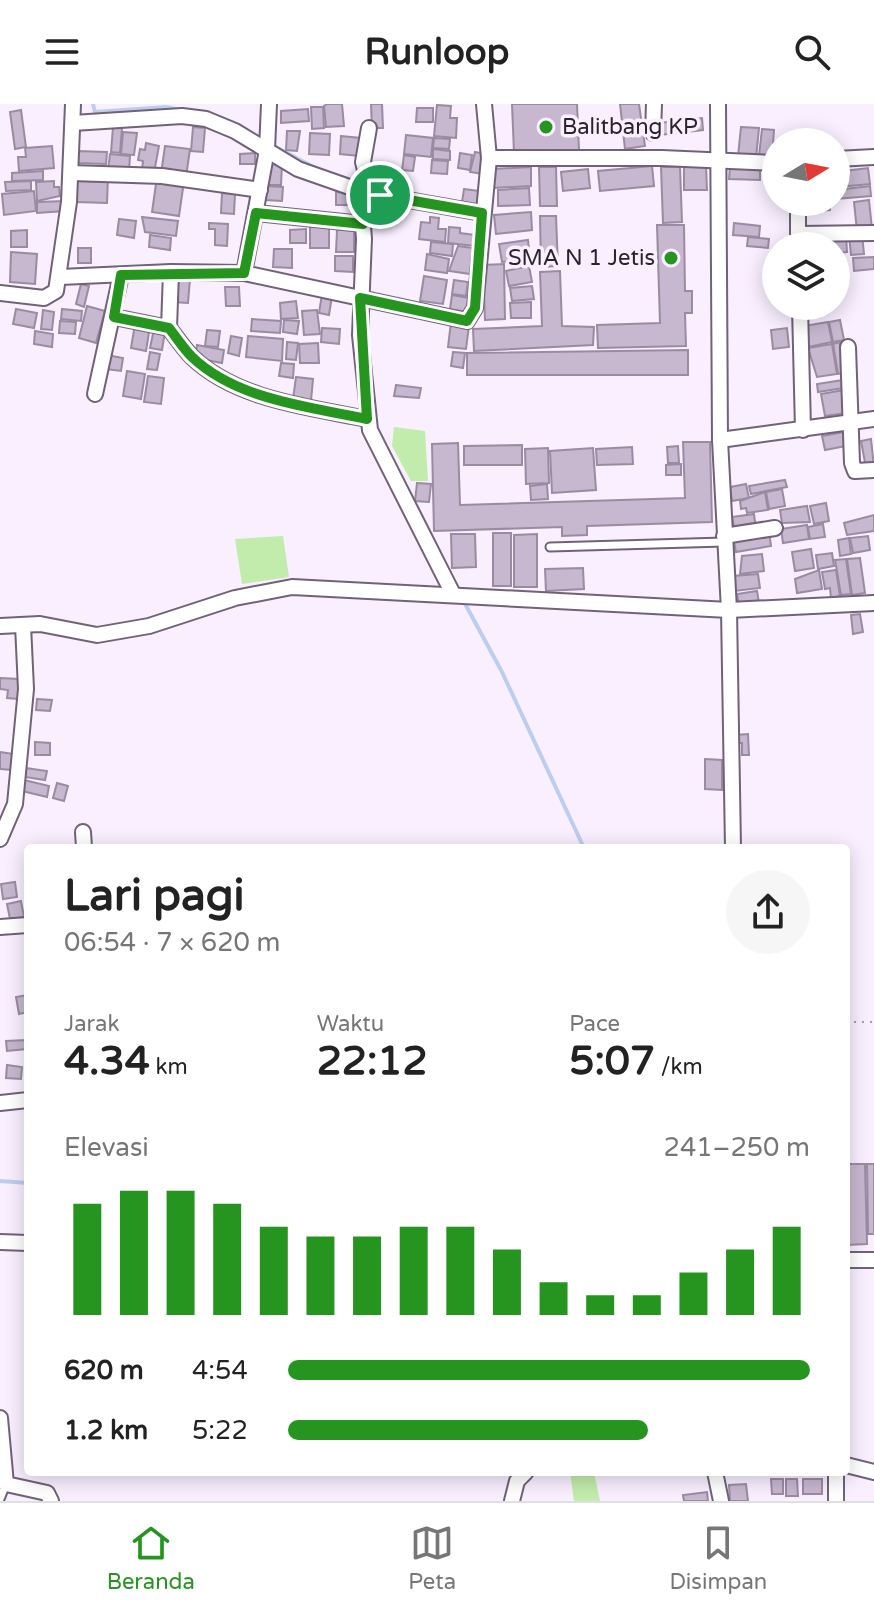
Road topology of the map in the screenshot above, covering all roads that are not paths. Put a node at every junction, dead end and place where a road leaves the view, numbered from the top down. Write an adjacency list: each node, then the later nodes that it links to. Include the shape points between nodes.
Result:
1 (73, 104): 6 (street)
2 (269, 104): 9 (street)
3 (484, 104): 11 (street)
4 (654, 104): 8 (street)
5 (718, 104): 13 (street)
6 (73, 123): 9 (street, via 195,117); 15 (street)
7 (369, 128): 17 (street, via 363,162)
8 (653, 133)
9 (267, 144): 16 (street); 17 (street, via 298,169 347,184)
10 (874, 157): 12 (street)
11 (489, 158): 13 (street); 19 (street)
12 (850, 158)
13 (719, 162): 14 (street); 38 (street)
14 (762, 163)
15 (71, 173): 16 (street, via 162,176); 26 (street)
16 (260, 190): 18 (street)
17 (366, 197): 19 (street); 20 (street)
18 (256, 213): 20 (street); 24 (street)
19 (482, 213): 28 (street, via 475,308 467,321)
20 (363, 224): 28 (street)
21 (874, 233): 22 (street)
22 (850, 235)
23 (171, 272): 24 (street); 25 (street); 31 (street)
24 (244, 273): 28 (street)
25 (121, 275): 26 (street); 29 (street)
26 (60, 277): 27 (street, via 51,297)
27 (0, 293)
28 (367, 299): 34 (street)
29 (114, 317): 31 (street); 33 (street)
30 (800, 320): 37 (street)
31 (169, 328): 34 (street, via 193,358 267,398)
32 (848, 347): 36 (street)
33 (95, 394)
34 (367, 419): 43 (street)
35 (874, 419): 36 (street)
36 (850, 423): 37 (street); 39 (street, via 853,469)
37 (803, 430): 38 (street)
38 (720, 440): 41 (street)
39 (874, 470)
40 (775, 528): 41 (street)
41 (724, 539): 42 (lane); 45 (street)
42 (550, 547)
43 (459, 595): 45 (street); 46 (street, via 292,587 235,598 128,631 97,635)
44 (874, 603): 45 (street)
45 (729, 610): 51 (street)
46 (23, 625): 47 (street); 49 (street, via 26,689 15,804)
47 (0, 626)
48 (83, 832): 50 (street)
49 (0, 839)
50 (84, 844)
51 (733, 844)
52 (24, 925): 53 (street)
53 (0, 927)
54 (24, 1100): 55 (street)
55 (0, 1103)
56 (0, 1242): 57 (street)
57 (24, 1243)
58 (850, 1260): 59 (street)
59 (874, 1260)
60 (0, 1418): 61 (street)
61 (2, 1462): 67 (street)
62 (850, 1466): 63 (street)
63 (874, 1472)
64 (522, 1476): 70 (street)
65 (716, 1476): 71 (street)
66 (836, 1476): 72 (street)
67 (6, 1484): 68 (lane); 69 (street, via 47,1493)
68 (0, 1499)
69 (51, 1501)
70 (512, 1501)
71 (721, 1501)
72 (836, 1501)

